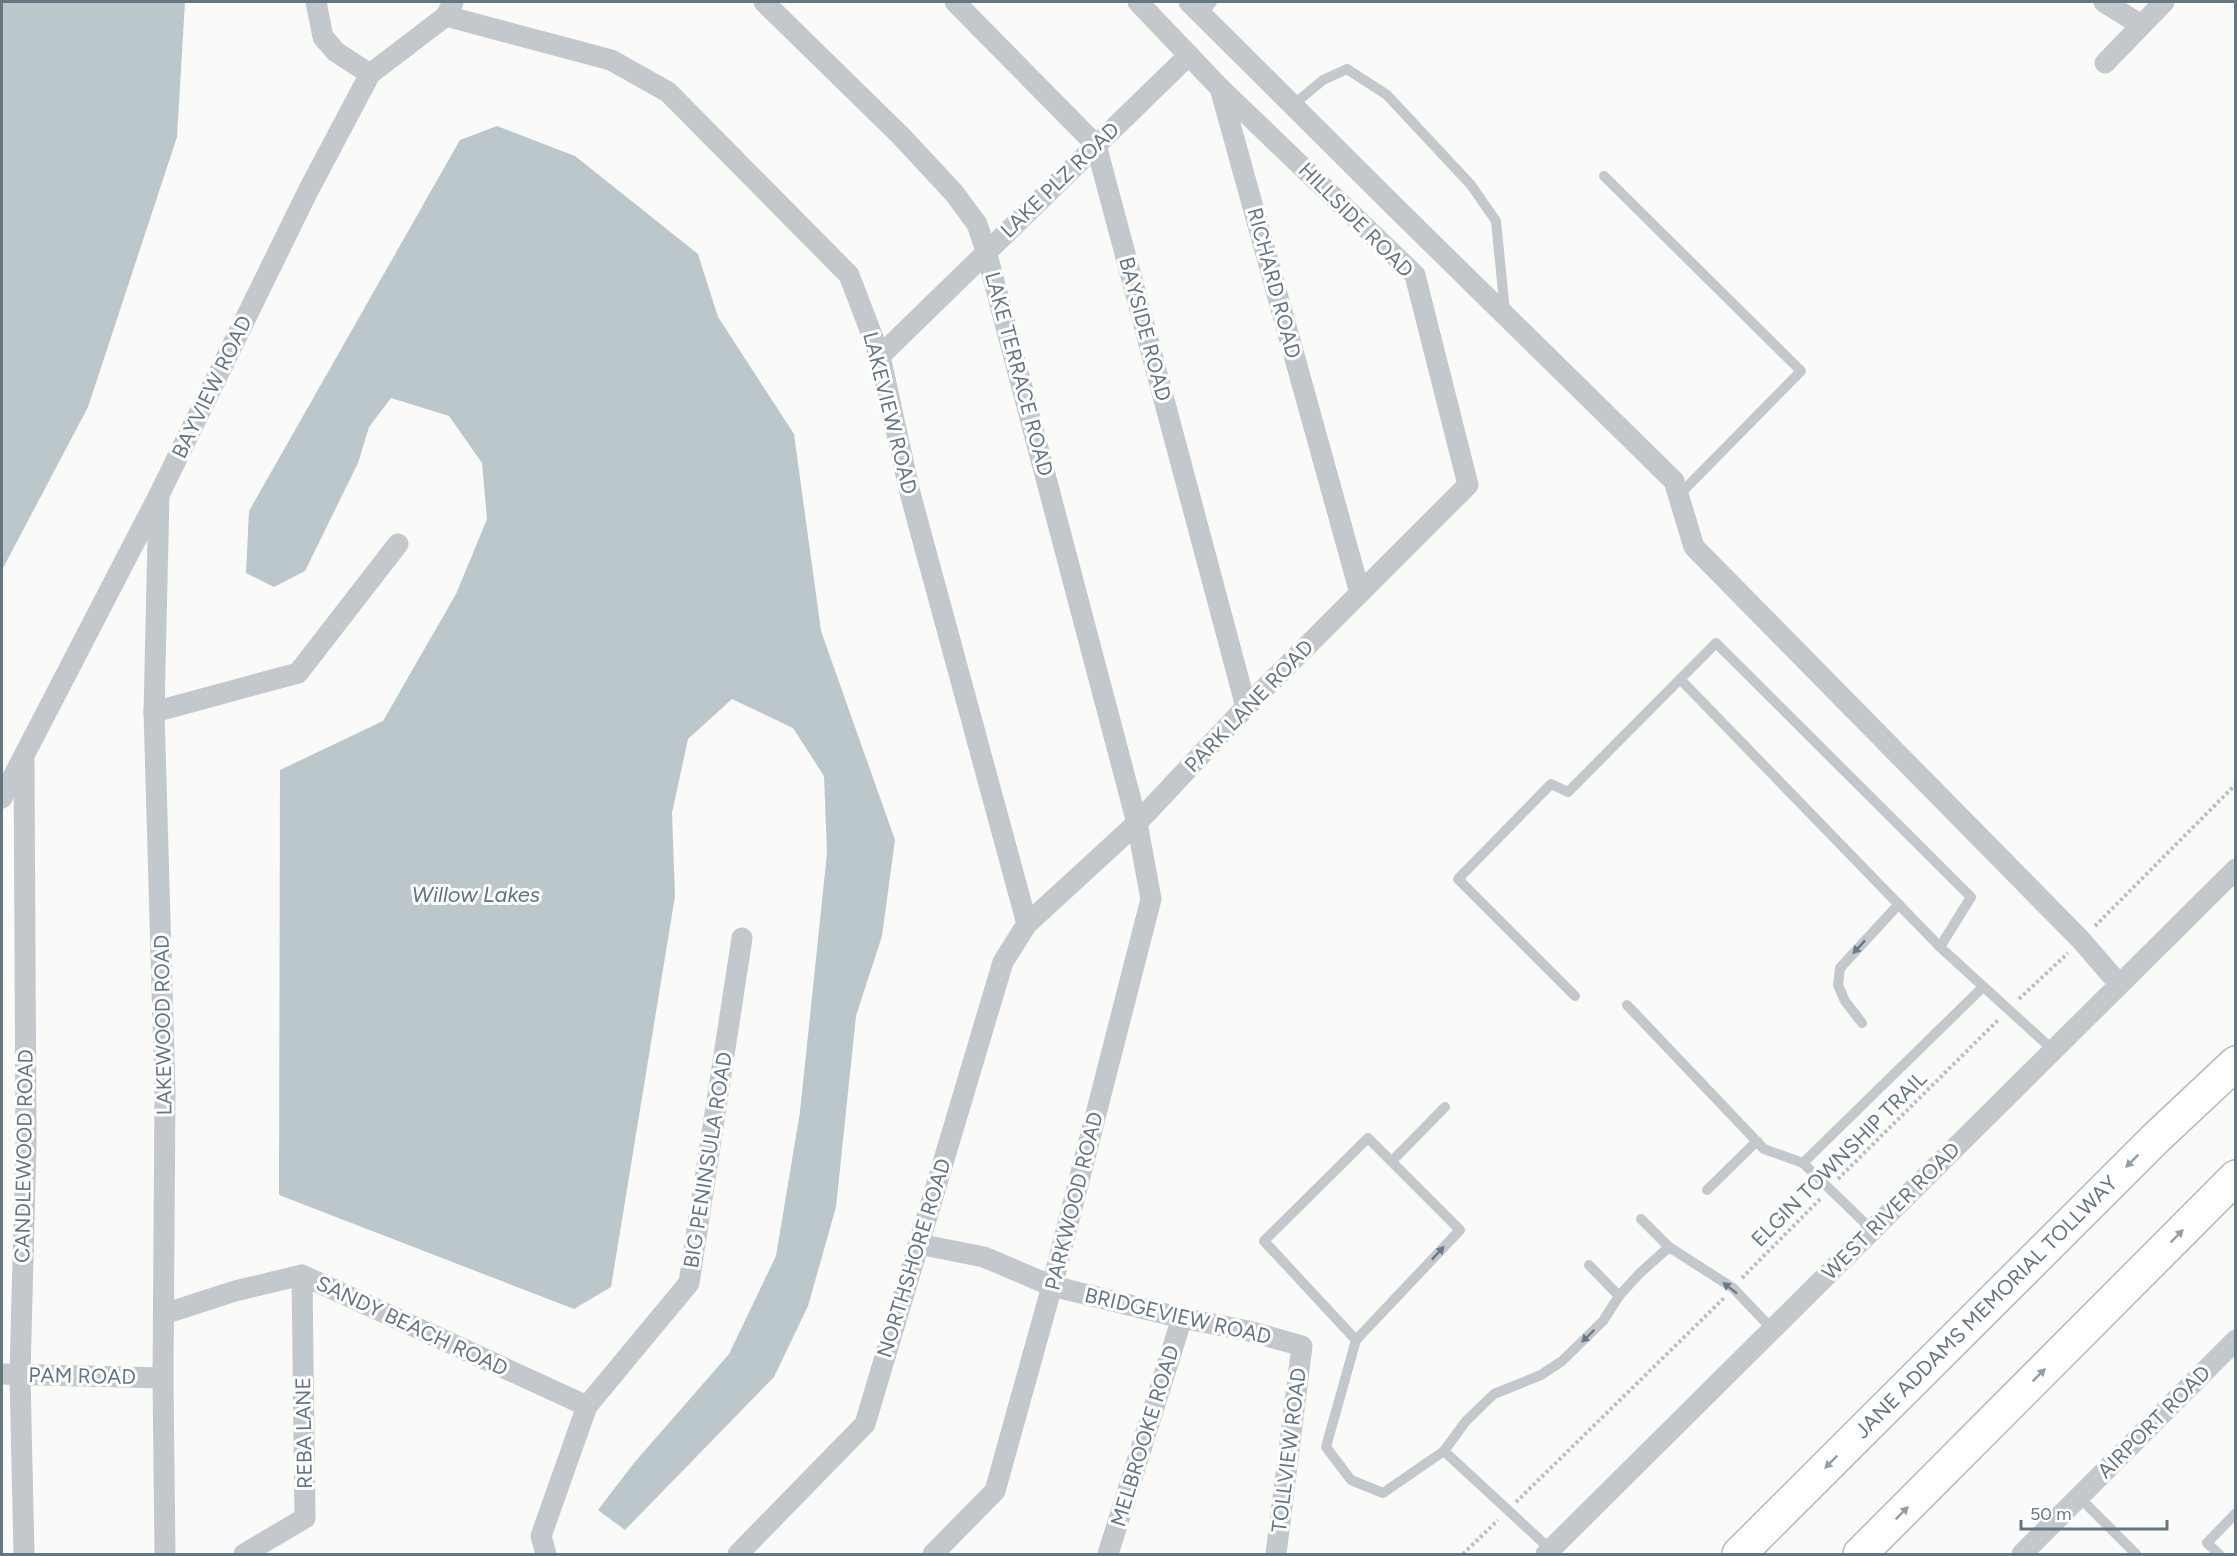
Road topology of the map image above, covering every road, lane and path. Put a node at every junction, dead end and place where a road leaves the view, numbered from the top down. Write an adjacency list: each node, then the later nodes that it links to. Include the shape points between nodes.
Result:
1 (316, 2): 12 (street, via 323,38 336,52)
2 (764, 2): 17 (street, LAKE TERRACE ROAD, via 954,193 977,224)
3 (955, 2): 15 (street, BAYSIDE ROAD)
4 (1138, 2): 10 (street, RICHARD ROAD)
5 (2104, 2): 9 (street)
6 (2164, 2): 9 (street)
7 (1202, 6): 14 (street)
8 (450, 9): 12 (street, BAYVIEW ROAD); 19 (street, LAKEVIEW ROAD, via 611,60 668,92 849,275)
9 (2141, 25): 11 (street)
10 (1189, 55): 13 (street, RICHARD ROAD); 15 (street, LAKE PLZ ROAD)
11 (2105, 63)
12 (370, 74): 21 (street, BAYVIEW ROAD, via 308,191)
13 (1220, 88): 20 (street, HILLSIDE ROAD, via 1415,275); 24 (street, RICHARD ROAD)
14 (1293, 105): 18 (street); 18 (lane, via 1323,80 1347,69 1387,95 1471,185 1496,221)
15 (1096, 145): 17 (street, LAKE PLZ ROAD); 26 (street, BAYSIDE ROAD)
16 (1604, 176): 22 (lane, via 1801,371)
17 (986, 251): 19 (street, LAKE PLZ ROAD); 31 (street, LAKE TERRACE ROAD)
18 (1506, 316): 22 (street, via 1674,481)
19 (880, 356): 34 (street, LAKEVIEW ROAD, via 910,494)
20 (1468, 485): 24 (street, PARK LANE ROAD)
21 (159, 495): 27 (street, LAKEWOOD ROAD); 28 (street, BAYVIEW ROAD)
22 (1679, 495): 36 (street, via 1694,547)
23 (398, 544): 27 (street, via 298,673)
24 (1360, 593): 26 (street, PARK LANE ROAD)
25 (1680, 679): 33 (lane); 37 (lane, via 1716,643 1971,897); 40 (lane, via 1568,792 1551,784 1458,879)
26 (1246, 707): 31 (street, PARK LANE ROAD)
27 (154, 712): 64 (street, LAKEWOOD ROAD, via 165,1091)
28 (24, 757): 30 (street, BAYVIEW ROAD); 70 (street, CANDLEWOOD ROAD, via 26,1143)
29 (2235, 784): 36 (path, ELGIN TOWNSHIP TRAIL)
30 (2, 798)
31 (1137, 823): 34 (street, PARK LANE ROAD); 61 (street, PARKWOOD ROAD, via 1151,899)
32 (2235, 869): 38 (street, WEST RIVER ROAD)
33 (1899, 904): 37 (lane); 43 (lane, one-way to 43, via 1840,968 1838,985)
34 (1027, 924): 57 (street, NORTHSHORE ROAD, via 1003,962)
35 (742, 938): 72 (street, BIG PENINSULA ROAD, via 689,1283)
36 (2081, 940): 38 (street); 42 (path, ELGIN TOWNSHIP TRAIL)
37 (1940, 947): 39 (lane)
38 (2119, 984): 45 (street, WEST RIVER ROAD)
39 (1983, 987): 42 (lane); 51 (lane)
40 (1575, 996)
41 (1627, 1005): 49 (lane)
42 (2007, 1010): 45 (lane); 53 (path, ELGIN TOWNSHIP TRAIL)
43 (1862, 1023)
44 (2235, 1044): 48 (highway)
45 (2053, 1050): 56 (street, WEST RIVER ROAD)
46 (2235, 1063): 48 (highway, JANE ADDAMS MEMORIAL TOLLWAY)
47 (1445, 1107): 50 (lane)
48 (2157, 1137): 87 (highway, JANE ADDAMS MEMORIAL TOLLWAY, one-way to 87)
49 (1757, 1142): 51 (lane, via 1764,1149); 54 (lane)
50 (1392, 1161): 67 (lane, one-way to 50, via 1460,1230); 67 (lane, via 1368,1138 1264,1241)
51 (1803, 1163): 53 (lane)
52 (2235, 1178): 88 (highway, one-way to 52)
53 (1829, 1189): 56 (lane); 62 (path, ELGIN TOWNSHIP TRAIL)
54 (1707, 1190)
55 (1641, 1219): 58 (lane)
56 (1872, 1230): 66 (street, WEST RIVER ROAD)
57 (918, 1244): 61 (street, BRIDGEVIEW ROAD, via 984,1257); 82 (street, NORTHSHORE ROAD, via 865,1424)
58 (1669, 1247): 62 (lane, one-way to 58); 63 (lane)
59 (1589, 1265): 63 (lane)
60 (302, 1275): 64 (street, SANDY BEACH ROAD); 72 (street, SANDY BEACH ROAD); 80 (street, REBA LANE, via 305,1518)
61 (1052, 1286): 65 (street, BRIDGEVIEW ROAD); 83 (street, PARKWOOD ROAD, via 995,1491)
62 (1733, 1288): 66 (lane); 75 (path, ELGIN TOWNSHIP TRAIL)
63 (1619, 1296): 73 (lane, one-way to 73, via 1603,1321 1562,1361 1541,1375 1494,1394 1466,1420)
64 (164, 1314): 71 (street, LAKEWOOD ROAD)
65 (1182, 1318): 69 (street, BRIDGEVIEW ROAD); 84 (street, MELBROOKE ROAD)
66 (1772, 1329): 77 (street, WEST RIVER ROAD)
67 (1356, 1340): 73 (lane, via 1326,1447 1351,1480 1383,1493)
68 (2235, 1340): 74 (street, AIRPORT ROAD)
69 (1302, 1346): 85 (street, TOLLVIEW ROAD)
70 (11, 1374): 71 (street, PAM ROAD); 78 (street, CANDLEWOOD ROAD)
71 (163, 1378): 79 (street, LAKEWOOD ROAD)
72 (587, 1406): 81 (street, BIG PENINSULA ROAD, via 541,1536)
73 (1444, 1451): 75 (lane)
74 (2079, 1497): 89 (street, AIRPORT ROAD); 90 (lane)
75 (1507, 1510): 77 (lane); 86 (path, ELGIN TOWNSHIP TRAIL)
76 (2235, 1513): 91 (lane, via 2207,1543)
77 (1549, 1552)
78 (24, 1554)
79 (165, 1554)
80 (244, 1554)
81 (546, 1554)
82 (738, 1554)
83 (933, 1554)
84 (1108, 1554)
85 (1276, 1554)
86 (1463, 1554)
87 (1739, 1554)
88 (1860, 1554)
89 (2022, 1554)
90 (2136, 1554)
91 (2219, 1554)

